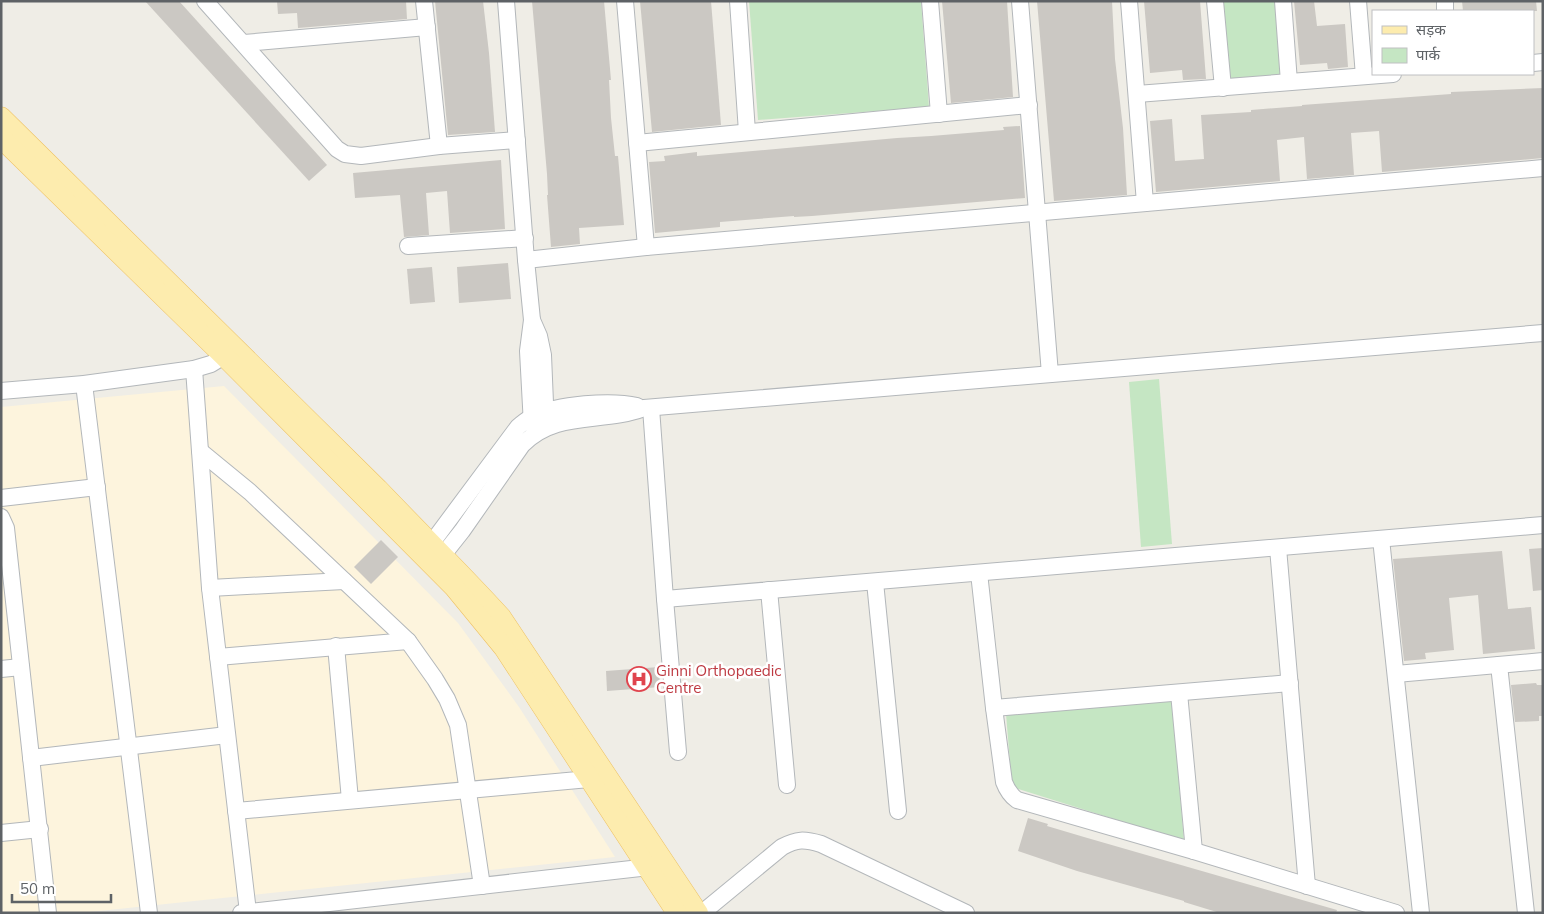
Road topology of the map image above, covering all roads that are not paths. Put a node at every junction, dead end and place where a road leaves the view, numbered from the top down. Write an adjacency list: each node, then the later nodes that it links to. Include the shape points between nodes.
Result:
1 (205, 1): 13 (street)
2 (424, 1): 12 (street)
3 (506, 1): 24 (street)
4 (625, 1): 25 (street)
5 (738, 1): 22 (street)
6 (930, 1): 20 (street)
7 (1020, 1): 19 (street)
8 (1129, 1): 18 (street)
9 (1215, 1): 17 (street)
10 (1283, 1): 16 (street)
11 (1358, 1): 15 (street)
12 (427, 27): 13 (street); 26 (street)
13 (244, 43): 26 (street, via 345,154 361,156)
14 (1378, 75): 15 (street)
15 (1364, 76): 16 (street)
16 (1289, 82): 17 (street)
17 (1223, 88): 18 (street)
18 (1136, 94): 28 (street)
19 (1028, 105): 20 (street); 29 (street)
20 (939, 114): 22 (street)
21 (1, 117): 35 (main road)
22 (748, 132): 25 (street)
23 (1, 138): 35 (main road)
24 (517, 140): 26 (street); 30 (street)
25 (637, 143): 32 (street)
26 (439, 146)
27 (1543, 168): 28 (street)
28 (1145, 203): 29 (street)
29 (1037, 213): 32 (street); 37 (street)
30 (525, 238): 31 (street); 33 (street)
31 (408, 246)
32 (646, 247): 33 (street)
33 (526, 260): 41 (street, via 532,320 528,351)
34 (1543, 332): 37 (street)
35 (230, 351): 36 (street, via 211,364); 49 (main road)
36 (194, 369): 38 (street); 42 (street)
37 (1050, 374): 40 (street)
38 (84, 384): 39 (street); 43 (street)
39 (1, 391)
40 (648, 408): 41 (street, via 562,422); 55 (street)
41 (539, 422): 49 (street, via 518,426)
42 (200, 451): 51 (street, via 250,492); 53 (street)
43 (97, 487): 44 (street); 68 (street)
44 (1, 498)
45 (1, 517): 61 (street, via 6,528)
46 (1543, 525): 47 (street)
47 (1381, 539): 48 (street); 63 (street)
48 (1278, 548): 50 (street); 64 (street)
49 (432, 555): 71 (main road, via 504,648); 80 (main road, via 501,617)
50 (979, 573): 52 (street); 66 (street)
51 (344, 581): 53 (street); 56 (street)
52 (875, 582): 54 (street); 76 (street)
53 (210, 588): 58 (street)
54 (769, 590): 55 (street); 72 (street)
55 (665, 599): 69 (street)
56 (408, 641): 57 (street); 73 (street, via 435,679 454,716 462,743)
57 (336, 646): 58 (street); 74 (street)
58 (218, 657): 67 (street)
59 (1543, 661): 60 (street)
60 (1499, 665): 63 (street); 91 (street)
61 (21, 667): 62 (street); 70 (street)
62 (1, 669)
63 (1396, 674): 90 (street)
64 (1290, 683): 65 (street); 82 (street)
65 (1179, 693): 66 (street); 79 (street)
66 (994, 708): 79 (street, via 1004,782 1017,800)
67 (227, 735): 68 (street); 75 (street)
68 (129, 747): 70 (street); 85 (street)
69 (678, 752)
70 (31, 758): 77 (street)
71 (588, 779): 73 (street); 80 (main road)
72 (787, 785)
73 (468, 789): 74 (street); 81 (street)
74 (350, 800): 75 (street)
75 (236, 811): 83 (street)
76 (898, 811)
77 (40, 830): 78 (street); 84 (street)
78 (1, 834)
79 (1194, 851): 82 (street)
80 (656, 866): 81 (street); 86 (main road); 87 (main road)
81 (482, 886): 83 (street)
82 (1307, 886): 89 (street)
83 (245, 912)
84 (48, 913)
85 (149, 913)
86 (677, 913)
87 (700, 913): 88 (street, via 782,847 806,840 821,844)
88 (966, 913)
89 (1396, 913)
90 (1421, 913)
91 (1526, 913)

